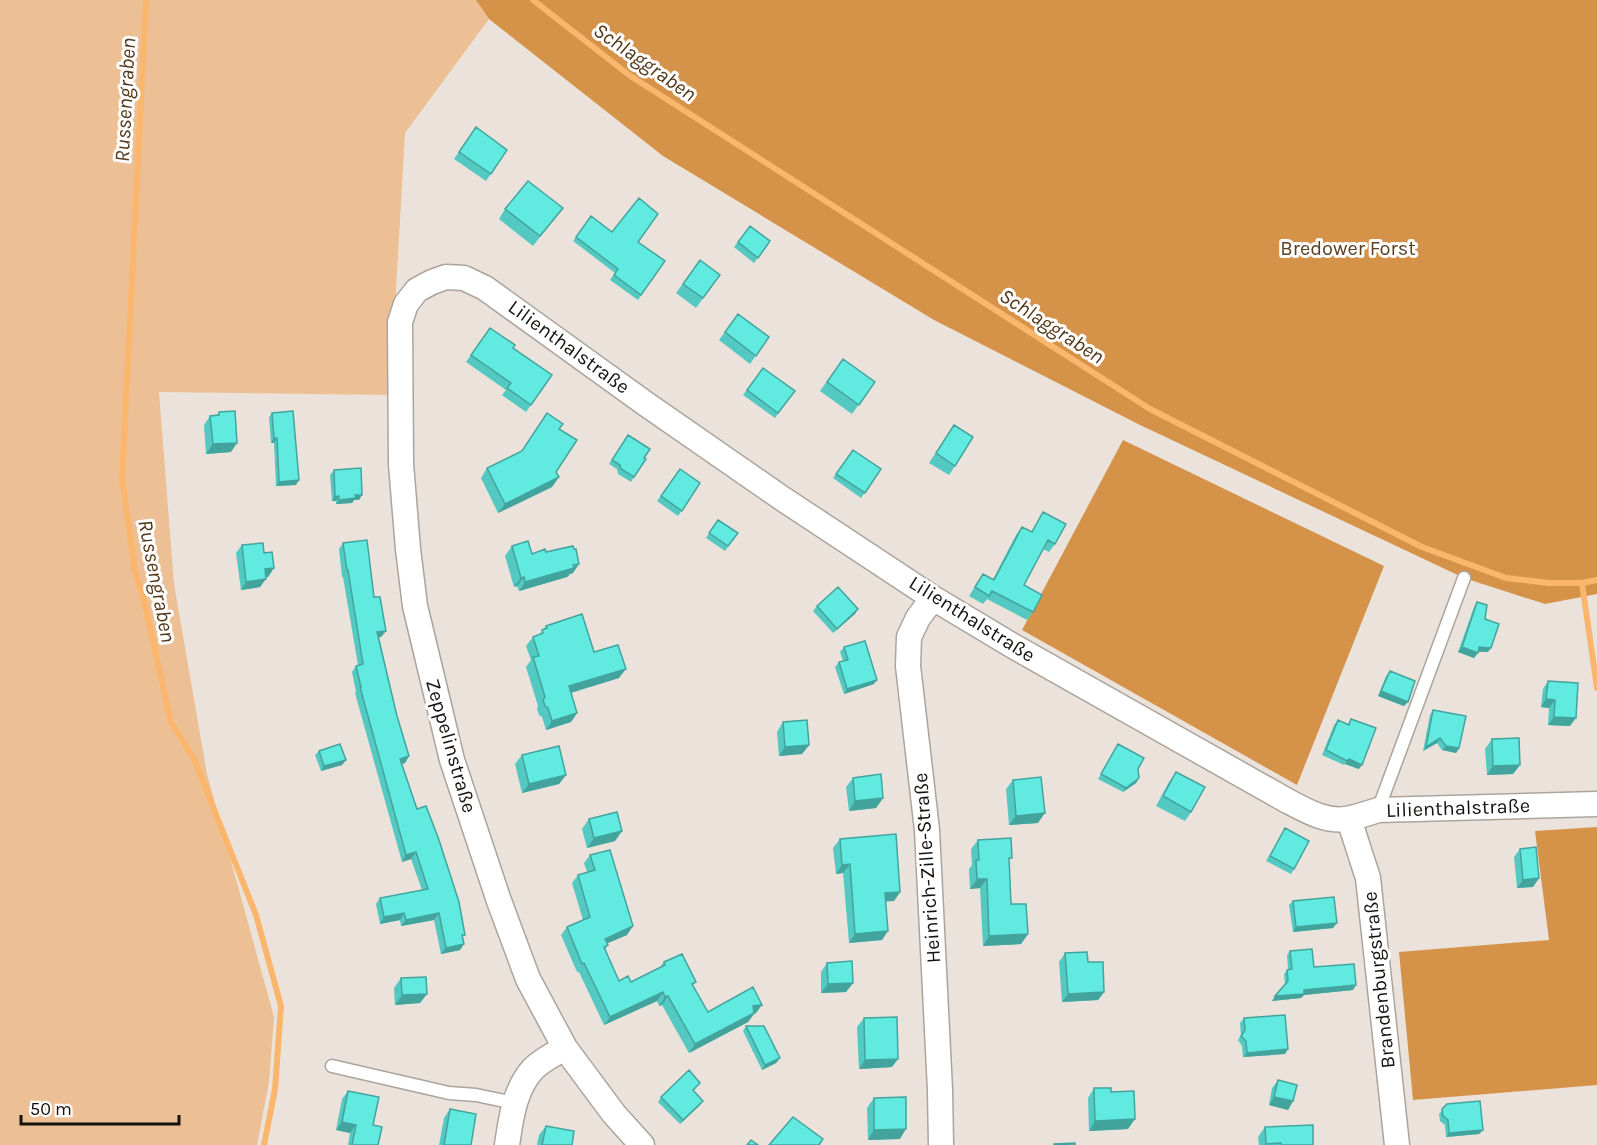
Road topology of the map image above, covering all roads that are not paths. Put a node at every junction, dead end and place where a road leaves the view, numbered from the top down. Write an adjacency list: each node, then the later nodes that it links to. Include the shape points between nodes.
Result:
1 (406, 304): 3 (street, Lilienthalstraße, via 417,290 446,277 464,278 485,288 783,499); 7 (street, Zeppelinstraße, via 400,322 401,464 415,606 452,760 499,901 528,979)
2 (1464, 578): 5 (lane)
3 (933, 597): 6 (street, Lilienthalstraße, via 1284,800 1320,816); 12 (street, Heinrich-Zille-Straße, via 909,637 908,666 927,830)
4 (1597, 804): 5 (street, Lilienthalstraße)
5 (1378, 810): 6 (street, Lilienthalstraße)
6 (1349, 819): 13 (street, Brandenburgstraße, via 1368,878)
7 (565, 1048): 9 (street, via 533,1070); 11 (street, Zeppelinstraße)
8 (332, 1066): 9 (lane, via 449,1093)
9 (514, 1103): 10 (street)
10 (507, 1145)
11 (642, 1145)
12 (940, 1145)
13 (1397, 1145)

